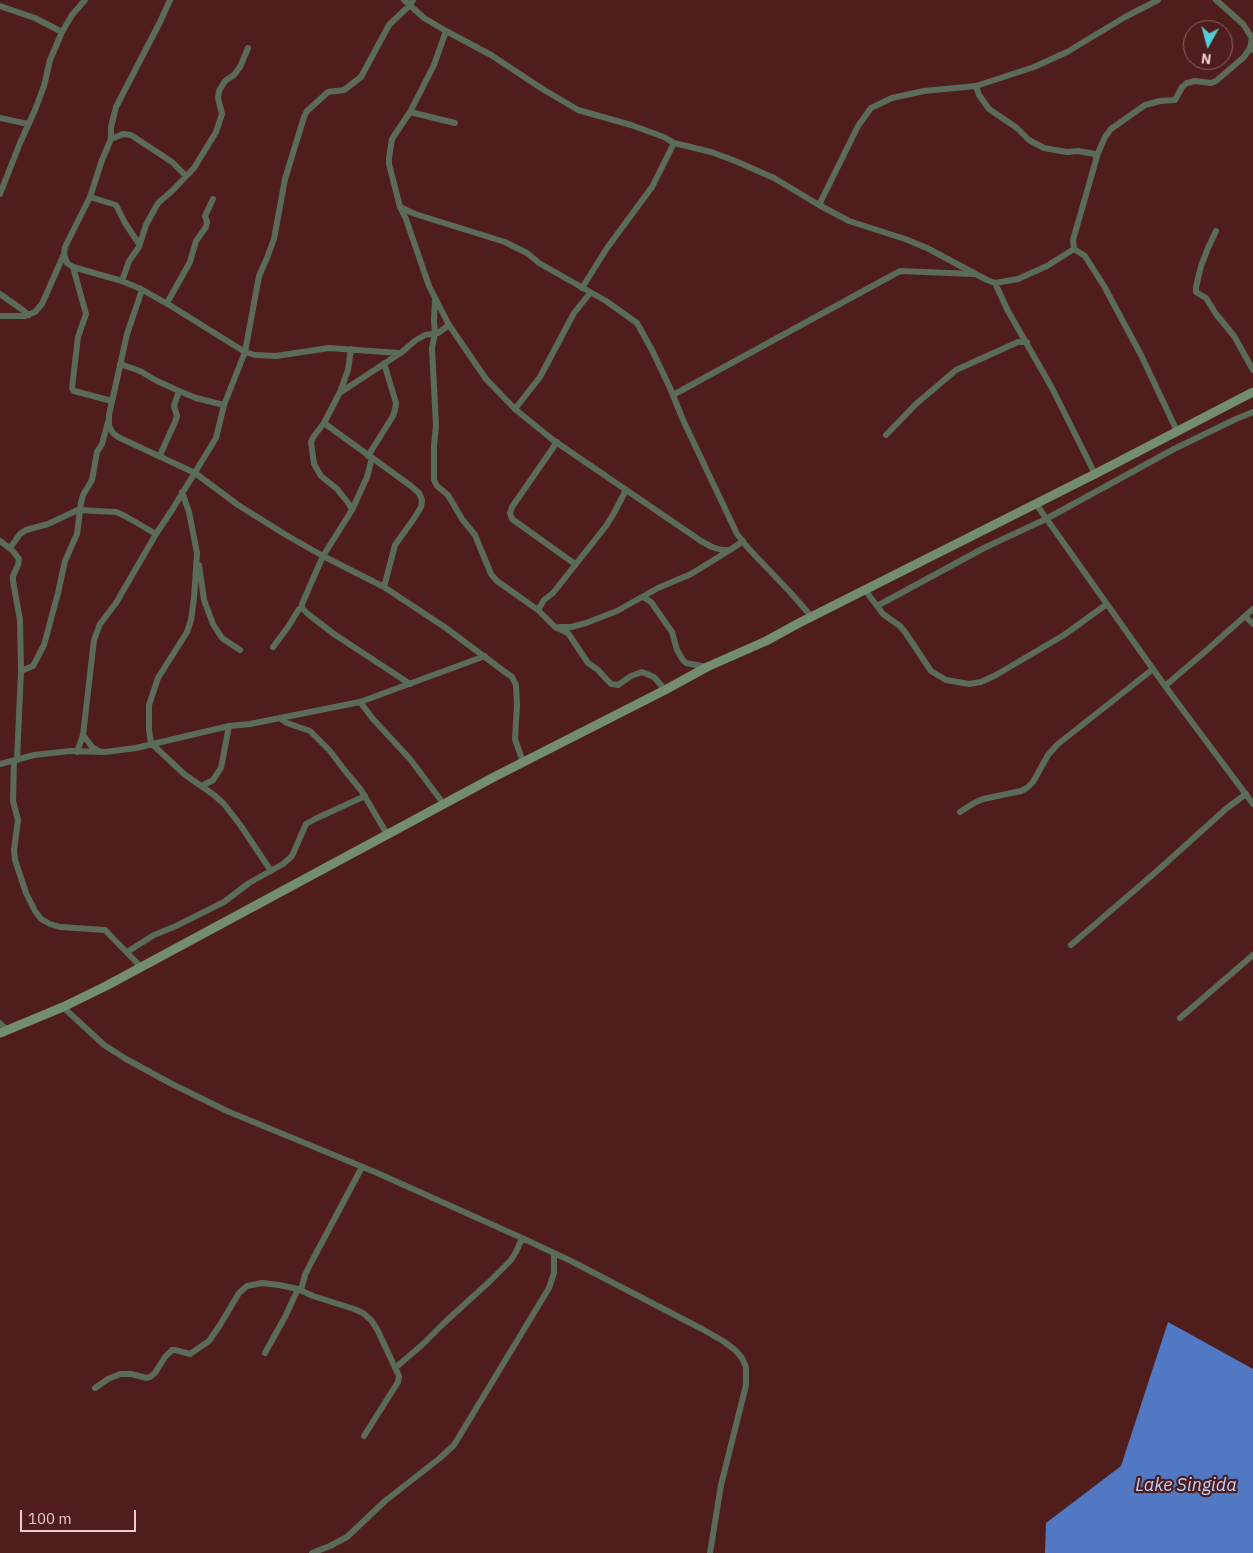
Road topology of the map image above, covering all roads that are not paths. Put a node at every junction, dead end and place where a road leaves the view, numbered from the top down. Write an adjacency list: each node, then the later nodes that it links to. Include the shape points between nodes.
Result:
1 (85, 0): 9 (street)
2 (170, 0): 17 (street, via 116,107)
3 (404, 0): 6 (street)
4 (1158, 0): 12 (street, via 1056,58)
5 (1216, 0): 11 (street, via 1243,24 1252,38)
6 (412, 3): 8 (street, via 424,18); 46 (street, via 389,25 362,77 344,90 328,92 304,117 285,179 274,239 259,276)
7 (0, 6): 9 (street)
8 (446, 31): 13 (street, via 434,65); 18 (street, via 491,55 578,110 631,125)
9 (62, 32): 16 (street)
10 (248, 48): 20 (street, via 240,67 219,91 222,114 216,132)
11 (1251, 49): 19 (street, via 1216,81 1187,83 1175,100 1145,105 1115,125 1105,137)
12 (976, 86): 19 (street, via 989,109 1029,140 1044,148 1095,154); 24 (street, via 924,91 892,98 871,108 858,126)
13 (410, 112): 15 (street); 25 (street, via 392,138 388,158)
14 (0, 118): 16 (street)
15 (455, 123)
16 (28, 124): 21 (street)
17 (111, 139): 20 (street, via 122,134 131,135 172,162); 22 (street)
18 (674, 143): 24 (street, via 711,152 769,176); 34 (street, via 652,187)
19 (1096, 159): 28 (street, via 1074,234)
20 (186, 176): 27 (street, via 158,203)
21 (0, 194)
22 (90, 197): 27 (street, via 116,205); 29 (street)
23 (213, 199): 39 (street, via 206,216 206,227 196,241 190,262)
24 (819, 205): 31 (street, via 849,221 927,248)
25 (400, 207): 34 (street, via 505,242); 38 (street)
26 (1216, 231): 50 (street, via 1201,266 1196,290 1234,336)
27 (139, 244): 32 (street)
28 (1074, 249): 33 (street, via 1018,279); 61 (street, via 1085,256 1104,286)
29 (64, 254): 30 (street, via 67,263); 40 (street, via 42,304)
30 (73, 267): 32 (street); 55 (street, via 86,314 78,337 72,388)
31 (975, 274): 33 (street); 54 (street, via 900,271)
32 (122, 281): 35 (street)
33 (995, 282): 44 (street)
34 (582, 288): 36 (street)
35 (141, 289): 39 (street); 49 (street)
36 (590, 293): 54 (street, via 637,323); 57 (street, via 574,312 540,377)
37 (0, 294): 40 (street)
38 (435, 297): 42 (street); 43 (street)
39 (167, 303): 46 (street)
40 (29, 315): 41 (street)
41 (0, 316)
42 (449, 325): 43 (street); 57 (street, via 486,378)
43 (435, 333): 47 (street, via 416,340); 89 (street, via 432,348 436,413 434,480 475,535 497,582)
44 (1027, 342): 62 (street, via 1018,342 956,370); 67 (street)
45 (351, 349): 46 (street, via 329,348 269,356); 47 (street); 52 (street)
46 (245, 352): 56 (street)
47 (400, 353): 48 (street)
48 (384, 363): 52 (street); 65 (street, via 396,403 395,410)
49 (120, 364): 51 (street); 55 (street)
50 (1253, 370)
51 (179, 391): 56 (street); 64 (street, via 174,406 176,422)
52 (340, 392): 60 (street)
53 (1253, 393): 61 (street)
54 (673, 395): 76 (street)
55 (112, 401): 59 (street)
56 (224, 405): 66 (street, via 216,438)
57 (515, 409): 63 (street)
58 (1253, 412): 73 (street, via 1174,449)
59 (108, 421): 64 (street, via 118,437); 71 (street, via 97,452 92,480)
60 (324, 423): 65 (street); 72 (street, via 311,442 314,464)
61 (1177, 431): 67 (street)
62 (886, 435)
63 (558, 442): 68 (street); 81 (street, via 510,513 512,519)
64 (160, 455): 66 (street)
65 (370, 457): 72 (street, via 367,477); 82 (street, via 411,486 422,500 421,507 395,545)
66 (195, 473): 69 (street); 80 (street, via 238,505)
67 (1095, 474): 70 (street)
68 (626, 490): 78 (street, via 701,541); 81 (street, via 606,526)
69 (182, 492): 74 (street); 79 (street)
70 (1036, 504): 73 (street); 83 (street)
71 (79, 509): 74 (street, via 116,512); 77 (street, via 23,532); 99 (street, via 77,534 65,561 44,645 33,666)
72 (352, 510): 80 (street)
73 (1046, 518): 85 (street); 86 (street)
74 (156, 534): 106 (street, via 95,634)
75 (0, 541): 77 (street)
76 (743, 541): 78 (street); 91 (street)
77 (10, 548): 99 (street, via 18,559 13,581 20,620)
78 (730, 550): 84 (street, via 691,574)
79 (197, 553): 95 (street, via 204,600 213,624 222,638); 107 (street, via 191,620 158,678 149,705)
80 (323, 556): 82 (street); 87 (street)
81 (575, 564): 89 (street)
82 (384, 587): 96 (street)
83 (865, 590): 86 (street); 91 (street)
84 (643, 597): 93 (street, via 586,624); 97 (street, via 651,602 672,632 683,660)
85 (1107, 604): 86 (street, via 1064,635 996,675 969,684 934,674 900,626); 98 (street)
86 (877, 606)
87 (302, 608): 94 (street); 100 (street, via 334,634)
88 (1253, 609): 90 (street)
89 (538, 610): 93 (street)
90 (1245, 616): 92 (street); 101 (street)
91 (812, 617): 97 (street)
92 (1253, 624)
93 (555, 627): 102 (street, via 568,633 588,663 611,684 618,685 642,672 654,677)
94 (273, 647)
95 (240, 650)
96 (485, 656): 100 (street); 111 (street, via 515,682 515,738)
97 (706, 667): 102 (street)
98 (1153, 669): 101 (street); 118 (street, via 1058,744 1027,788 983,799)
99 (21, 671): 110 (street)
100 (410, 684): 103 (street)
101 (1165, 686): 114 (street)
102 (665, 690): 111 (street)
103 (360, 702): 104 (street); 116 (street)
104 (280, 718): 105 (street); 115 (street, via 310,731)
105 (229, 726): 107 (street); 113 (street, via 221,768 213,780)
106 (83, 735): 108 (street); 109 (street)
107 (151, 743): 109 (street); 113 (street)
108 (77, 752): 109 (street); 110 (street, via 34,755)
109 (100, 752)
110 (15, 761): 112 (street); 122 (street, via 13,801 18,820 15,860 35,911 41,919 60,927 105,930)
111 (523, 762): 116 (street)
112 (0, 764)
113 (202, 786): 120 (street, via 233,814)
114 (1246, 794): 117 (street); 121 (street)
115 (365, 796): 119 (street); 120 (street, via 306,824 292,856)
116 (443, 803): 119 (street)
117 (1253, 804)
118 (960, 812)
119 (387, 834): 124 (street)
120 (270, 871): 122 (street, via 224,902 154,935)
121 (1070, 945)
122 (127, 952): 124 (street)
123 (1253, 956): 126 (street)
124 (141, 967): 125 (street)
125 (64, 1007): 128 (street); 129 (street, via 104,1045 172,1084 227,1111)
126 (1180, 1018)
127 (0, 1023): 128 (street)
128 (4, 1032)
129 (362, 1166): 130 (street); 132 (street)
130 (522, 1238): 131 (street); 134 (street, via 511,1260)
131 (554, 1253): 137 (street, via 554,1272 549,1288 454,1445 385,1501 347,1537); 138 (street, via 702,1329 723,1341 742,1358 746,1367 746,1385 721,1485)
132 (300, 1290): 133 (street); 134 (street, via 363,1313 377,1329); 135 (street, via 262,1282 247,1286 239,1293 213,1336 198,1349 190,1354 172,1350 150,1377 120,1374)
133 (265, 1354)
134 (394, 1368): 136 (street, via 398,1382)
135 (95, 1388)
136 (364, 1436)
137 (312, 1553)
138 (710, 1553)

